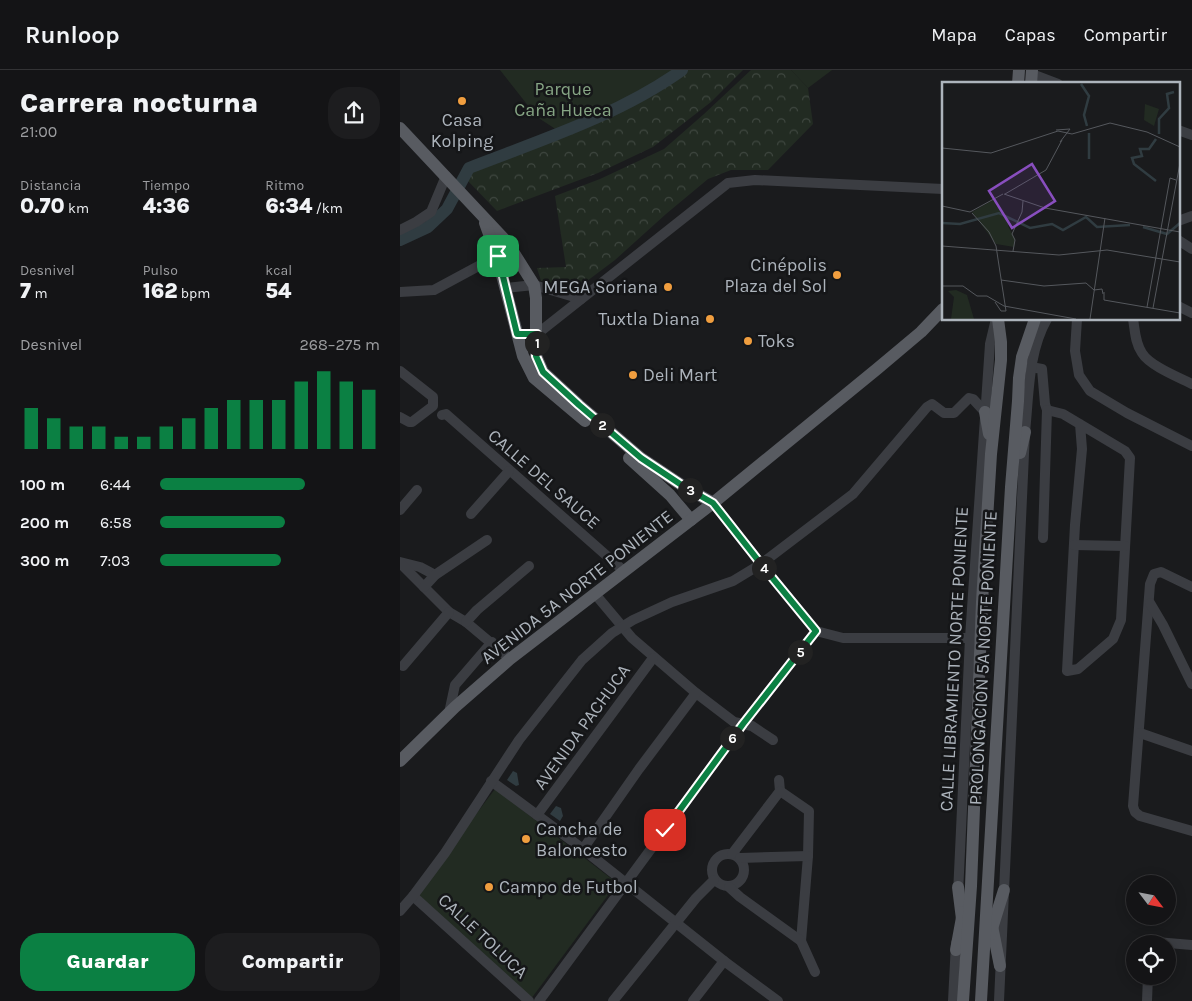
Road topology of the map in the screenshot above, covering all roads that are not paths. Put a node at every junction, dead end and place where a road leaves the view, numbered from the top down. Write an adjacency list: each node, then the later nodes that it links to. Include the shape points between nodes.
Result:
1 (1032, 76): 2 (street)
2 (1052, 82)
3 (400, 128): 6 (main road)
4 (1180, 131): 5 (street)
5 (1192, 135)
6 (449, 179): 9 (main road); 11 (street, via 432,212)
7 (942, 189): 18 (street, via 755,180 728,183)
8 (1192, 216): 10 (street)
9 (482, 217): 14 (main road); 15 (main road, via 507,242)
10 (1180, 220)
11 (400, 230)
12 (1180, 241): 13 (street)
13 (1192, 249)
14 (498, 256): 16 (main road); 17 (street, via 434,290)
15 (534, 285): 16 (street); 18 (street); 31 (main road)
16 (506, 288): 30 (main road)
17 (400, 292)
18 (581, 299): 31 (street)
19 (1180, 307): 21 (street)
20 (942, 310): 29 (main road, AVENIDA 5A NORTE PONIENTE)
21 (1192, 313)
22 (942, 318): 29 (main road, AVENIDA 5A NORTE PONIENTE)
23 (997, 320): 36 (street, CALLE LIBRAMIENTO NORTE PONIENTE, via 990,344)
24 (997, 320): 42 (main road, via 1002,360)
25 (1034, 320): 44 (main road, PROLONGACION 5A NORTE PONIENTE, via 1019,378)
26 (1047, 320): 32 (street)
27 (1077, 320): 41 (street, via 1075,350 1079,375 1090,391)
28 (1134, 320): 34 (street, via 1136,340 1142,354 1153,364)
29 (921, 332): 46 (main road, AVENIDA 5A NORTE PONIENTE)
30 (517, 334): 31 (street); 49 (main road, via 534,378 665,490)
31 (537, 334): 46 (main road, via 536,356 543,372 641,458)
32 (1031, 367): 35 (street, via 1042,371); 40 (street)
33 (400, 371): 38 (street, via 432,397 434,403 412,422)
34 (1192, 384)
35 (1047, 410): 39 (street, via 1063,414); 50 (street)
36 (986, 412): 42 (main road); 55 (street, via 969,398 954,413 944,413 932,404 927,407 853,494); 68 (street, CALLE LIBRAMIENTO NORTE PONIENTE)
37 (442, 415): 43 (street, CALLE DEL SAUCE, via 446,414)
38 (400, 417)
39 (1080, 424): 52 (street, via 1082,449); 53 (street, via 1125,451 1130,458)
40 (1026, 432): 44 (main road); 91 (street)
41 (1192, 446)
42 (991, 454): 88 (main road)
43 (509, 471): 48 (street); 57 (street, CALLE DEL SAUCE)
44 (1010, 487): 93 (main road, PROLONGACION 5A NORTE PONIENTE)
45 (417, 490): 47 (street)
46 (713, 503): 49 (main road, AVENIDA 5A NORTE PONIENTE); 55 (street)
47 (400, 510)
48 (471, 514)
49 (691, 520): 57 (main road, AVENIDA 5A NORTE PONIENTE)
50 (1043, 538)
51 (487, 540): 58 (street)
52 (1074, 545): 53 (street); 53 (street, via 1068,671 1078,669 1113,639 1121,620)
53 (1125, 546)
54 (400, 563): 58 (street, via 412,564); 59 (street)
55 (761, 564): 65 (street, via 733,580 672,602); 66 (street)
56 (529, 566): 64 (street)
57 (624, 572): 61 (main road, AVENIDA 5A NORTE PONIENTE)
58 (435, 575): 59 (street)
59 (424, 587): 63 (street)
60 (1192, 587): 62 (street, via 1161,572 1154,574 1150,584)
61 (595, 594): 65 (street); 70 (main road, AVENIDA 5A NORTE PONIENTE)
62 (1150, 603): 72 (street); 76 (street)
63 (450, 612): 64 (street); 71 (street)
64 (466, 622): 67 (street)
65 (623, 626): 69 (street); 80 (street, via 582,660)
66 (816, 631): 68 (street, via 843,638 954,638); 75 (street)
67 (492, 642): 70 (street); 74 (street, via 455,685)
68 (970, 643): 90 (street, CALLE LIBRAMIENTO NORTE PONIENTE)
69 (653, 658): 73 (street); 81 (street, AVENIDA PACHUCA)
70 (510, 659): 74 (main road, AVENIDA 5A NORTE PONIENTE)
71 (403, 666)
72 (1192, 684)
73 (696, 693): 75 (street, via 734,722); 83 (street)
74 (449, 713): 79 (main road, AVENIDA 5A NORTE PONIENTE)
75 (743, 724): 77 (street); 87 (street)
76 (1140, 733): 78 (street); 82 (street, via 1135,812)
77 (773, 740)
78 (1192, 751)
79 (400, 761)
80 (491, 781): 81 (street); 92 (street)
81 (537, 815): 83 (street)
82 (1192, 831)
83 (583, 849): 87 (street)
84 (736, 856): 85 (street); 85 (street, via 779,785 812,808); 86 (street, via 721,856 714,862); 89 (street, via 744,866 744,875 739,883)
85 (808, 856): 98 (street)
86 (714, 880): 89 (street); 96 (street)
87 (626, 883): 96 (street); 109 (street)
88 (971, 886): 95 (main road); 101 (main road)
89 (730, 887): 98 (street)
90 (958, 887): 95 (main road); 101 (street, CALLE LIBRAMIENTO NORTE PONIENTE)
91 (1004, 890): 97 (main road); 104 (street)
92 (413, 896): 94 (street); 108 (street, CALLE TOLUCA)
93 (987, 901): 97 (main road); 102 (main road, PROLONGACION 5A NORTE PONIENTE)
94 (400, 910)
95 (962, 918): 101 (main road)
96 (675, 923): 103 (street); 110 (street)
97 (992, 928): 102 (main road); 104 (main road)
98 (800, 941): 105 (street)
99 (1176, 944): 100 (street)
100 (1192, 945)
101 (962, 950): 112 (street, CALLE LIBRAMIENTO NORTE PONIENTE); 113 (main road)
102 (984, 957): 114 (main road, PROLONGACION 5A NORTE PONIENTE)
103 (724, 961): 107 (street); 111 (street)
104 (1000, 966): 115 (street)
105 (815, 972)
106 (1148, 985): 116 (street)
107 (772, 999)
108 (529, 1001)
109 (539, 1001)
110 (613, 1001)
111 (692, 1001)
112 (953, 1001)
113 (963, 1001)
114 (981, 1001)
115 (999, 1001)
116 (1147, 1001)

